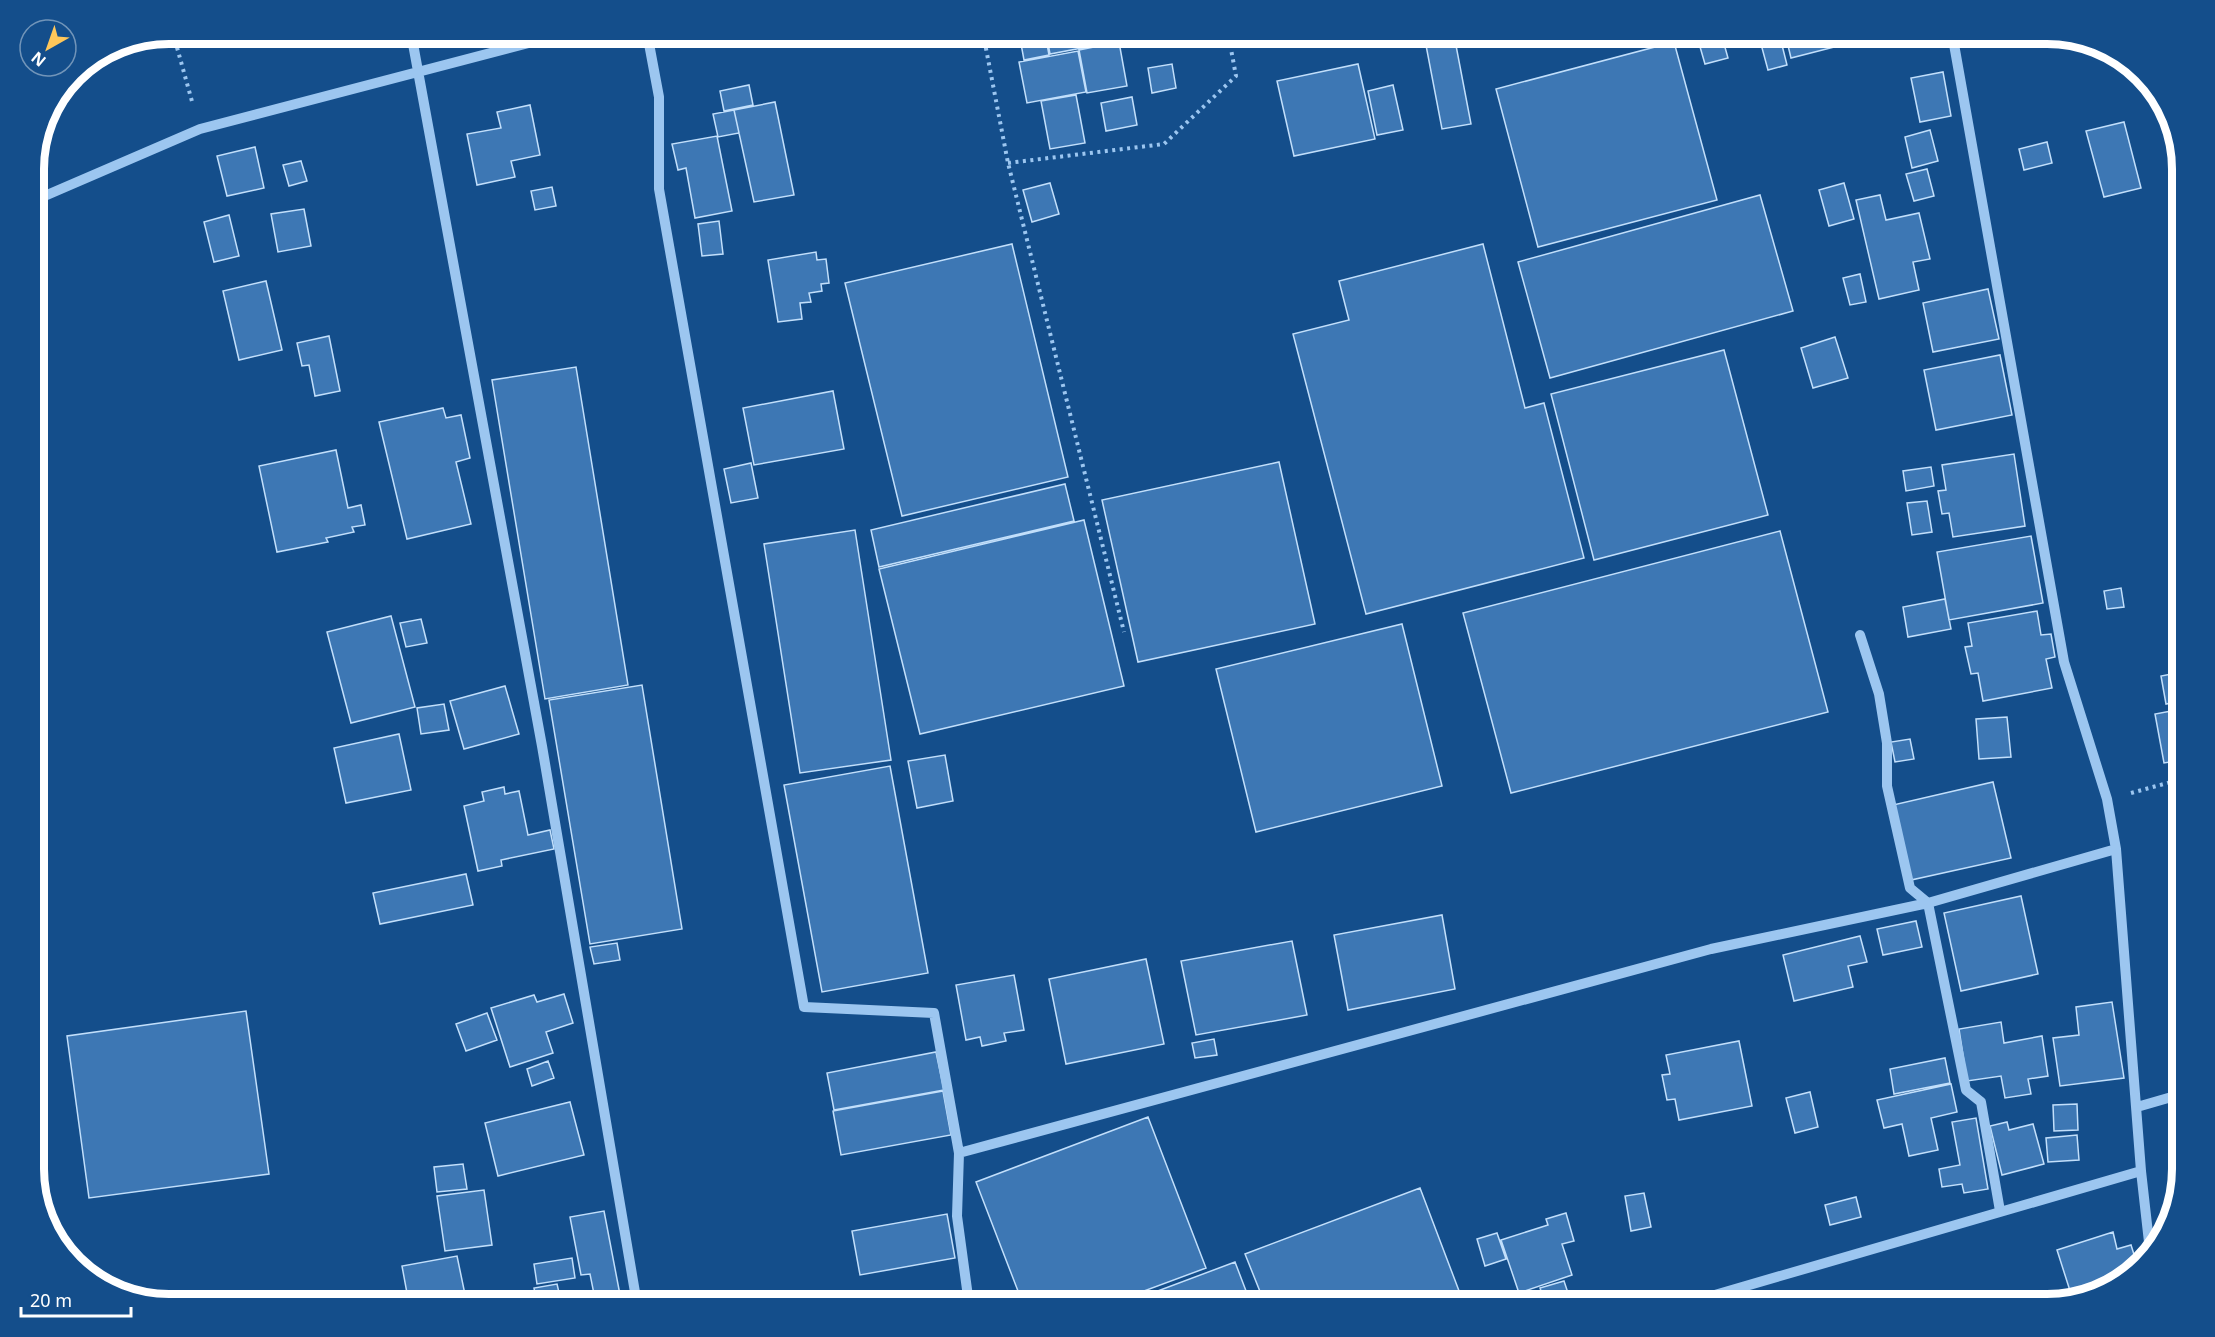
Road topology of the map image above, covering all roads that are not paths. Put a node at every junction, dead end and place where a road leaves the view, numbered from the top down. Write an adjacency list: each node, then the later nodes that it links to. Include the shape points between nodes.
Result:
1 (413, 44): 5 (street)
2 (525, 44): 5 (street)
3 (649, 44): 12 (street, via 659,97 659,189 804,1007 934,1013)
4 (1954, 44): 8 (street, via 2064,662 2107,799)
5 (418, 72): 6 (street, via 200,129); 16 (street, via 542,746)
6 (44, 196)
7 (1860, 634): 9 (street, via 1879,694 1887,742 1887,786 1910,888)
8 (2116, 849): 9 (street); 11 (street)
9 (1928, 903): 12 (street, via 1711,949); 14 (street, via 1966,1090 1981,1102)
10 (2172, 1097): 11 (street)
11 (2137, 1107): 13 (street)
12 (958, 1153): 17 (street, via 957,1216)
13 (2141, 1171): 14 (street); 15 (street)
14 (2000, 1211): 18 (street)
15 (2149, 1241)
16 (635, 1294)
17 (968, 1294)
18 (1718, 1294)

